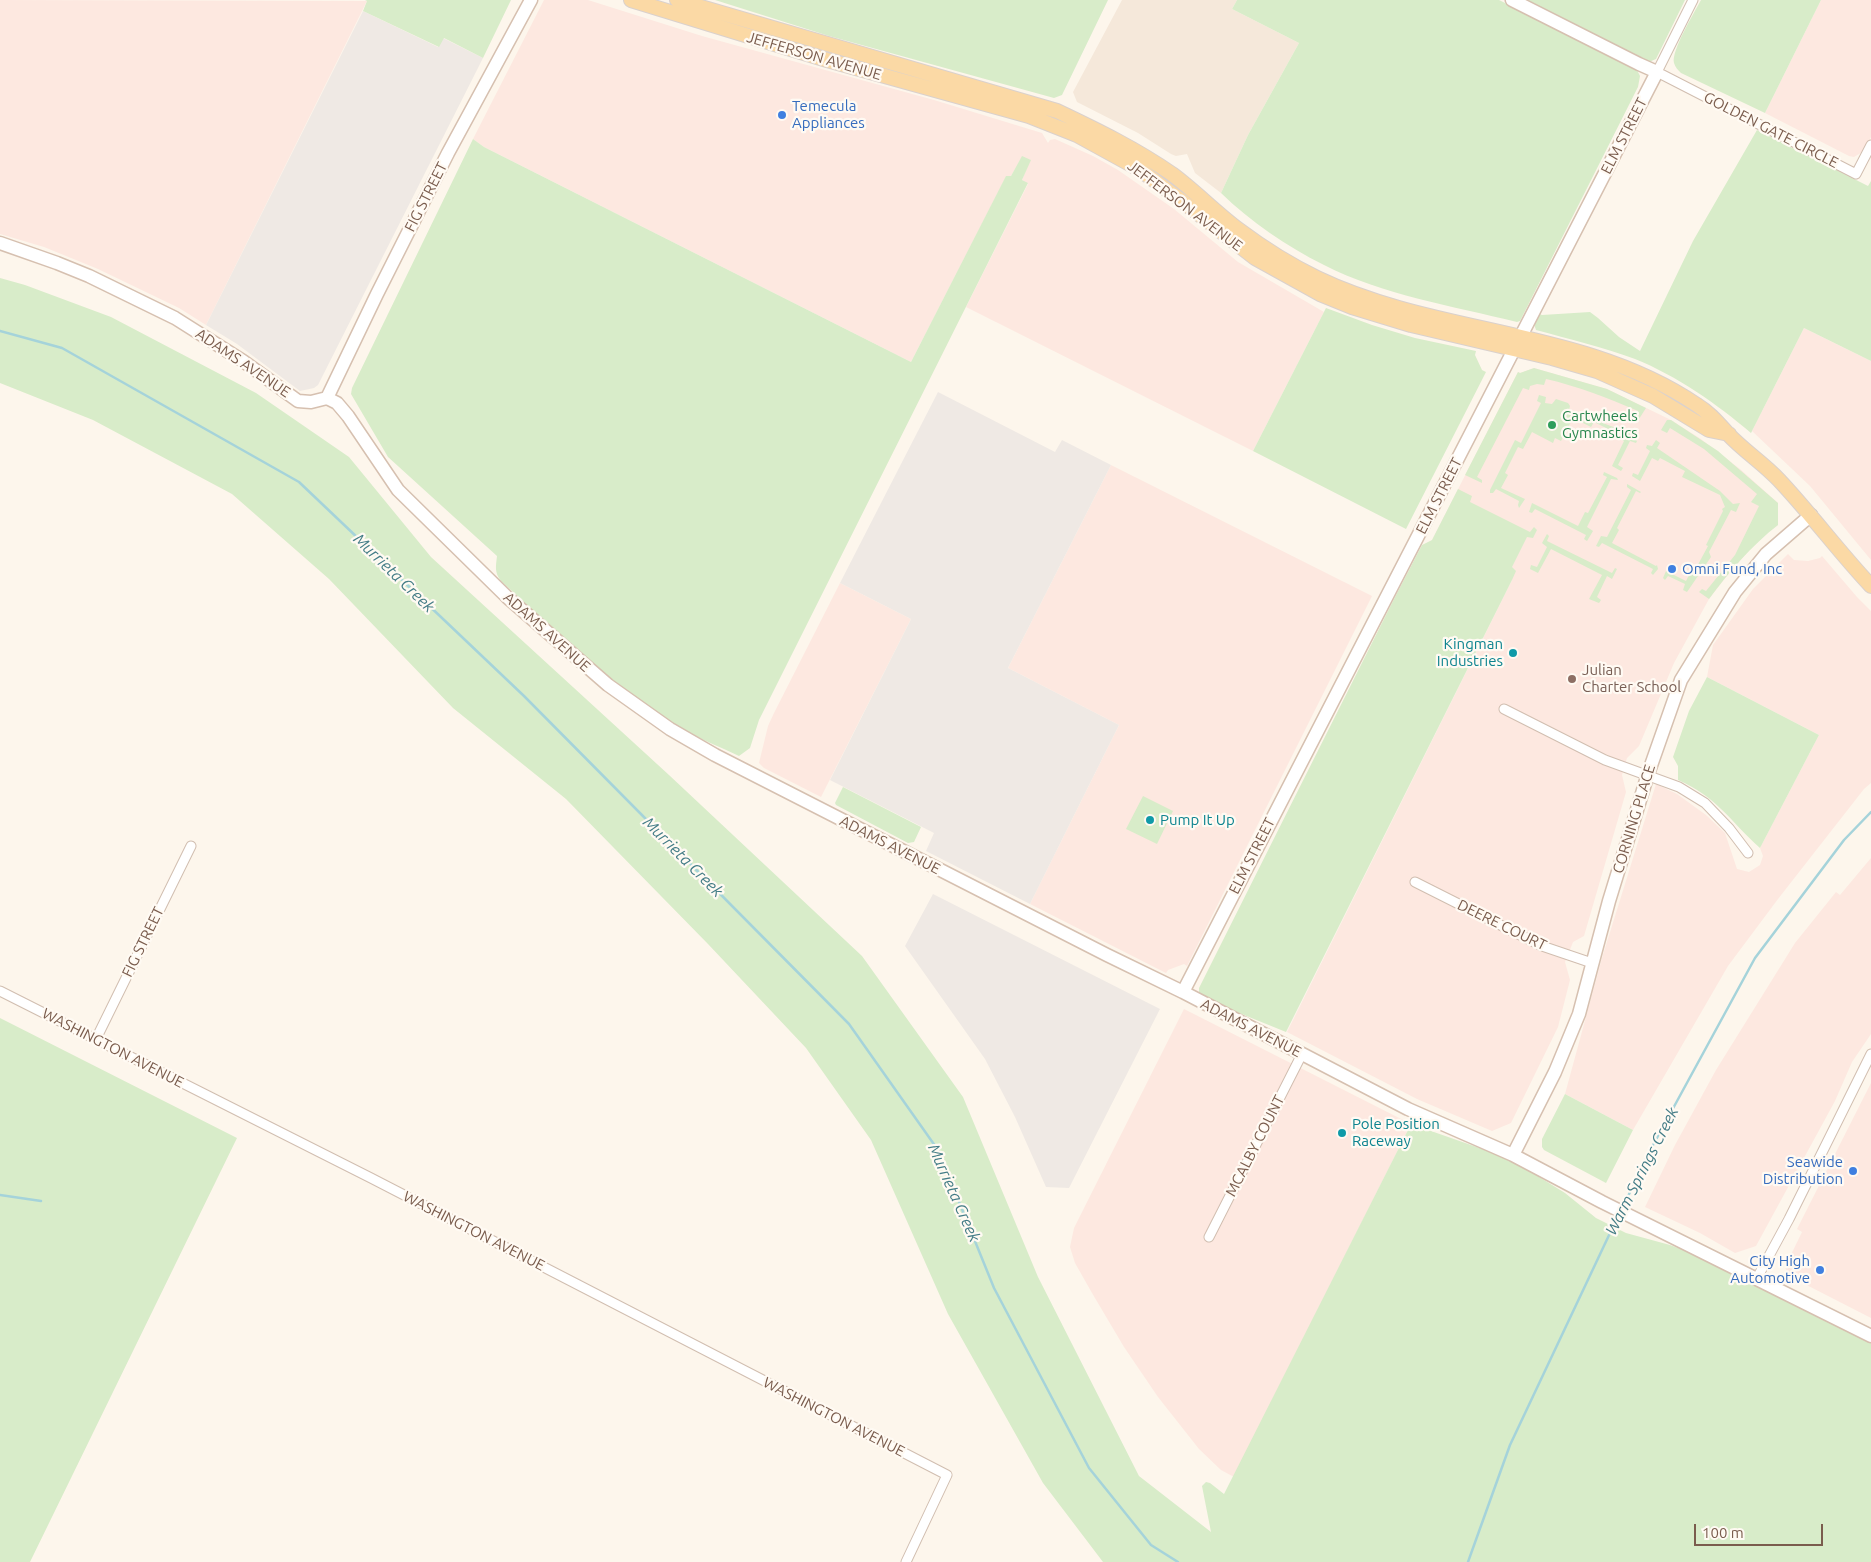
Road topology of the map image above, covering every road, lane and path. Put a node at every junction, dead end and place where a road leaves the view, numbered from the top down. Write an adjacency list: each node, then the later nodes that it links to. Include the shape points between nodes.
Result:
1 (531, 0): 15 (street, FIG STREET, via 443,162)
2 (631, 0): 6 (main road, JEFFERSON AVENUE)
3 (678, 0): 7 (main road, JEFFERSON AVENUE)
4 (1512, 0): 8 (street)
5 (1694, 0): 8 (street, ELM STREET)
6 (792, 50): 7 (main road, via 803,45 830,53); 11 (main road, JEFFERSON AVENUE, via 1029,116 1077,135 1139,169)
7 (865, 55): 12 (main road, JEFFERSON AVENUE, via 1057,111 1102,132 1173,175 1239,230)
8 (1657, 72): 9 (street, GOLDEN GATE CIRCLE, via 1856,174); 13 (street, ELM STREET)
9 (1871, 145)
10 (0, 244): 15 (street, ADAMS AVENUE, via 57,262 175,318 298,401)
11 (1255, 258): 12 (main road, via 1259,255 1296,274); 14 (main road, JEFFERSON AVENUE, via 1300,284 1352,307)
12 (1318, 279): 13 (main road, JEFFERSON AVENUE, via 1407,310)
13 (1520, 336): 14 (street, ELM STREET); 16 (main road, JEFFERSON AVENUE, via 1618,364 1660,383 1715,418)
14 (1513, 350): 16 (main road, JEFFERSON AVENUE, via 1596,371 1653,396 1709,430); 26 (street, ELM STREET)
15 (327, 398): 26 (street, ADAMS AVENUE, via 336,402 348,416 398,490 421,514 541,628 638,708 715,756 1106,956)
16 (1729, 434): 17 (main road, JEFFERSON AVENUE, via 1777,478)
17 (1810, 515): 18 (main road, JEFFERSON AVENUE); 20 (street, CORNING PLACE, via 1766,554 1735,592 1681,680)
18 (1871, 586)
19 (1504, 710): 20 (street, via 1605,760)
20 (1648, 774): 22 (street, via 1705,803); 24 (street, CORNING PLACE)
21 (191, 846): 27 (street, FIG STREET)
22 (1748, 853)
23 (1415, 882): 24 (street, DEERE COURT, via 1542,946)
24 (1592, 964): 30 (street, CORNING PLACE, via 1579,1014 1555,1072)
25 (0, 991): 27 (street, WASHINGTON AVENUE)
26 (1183, 992): 28 (street, ADAMS AVENUE)
27 (96, 1039): 34 (street, WASHINGTON AVENUE, via 947,1475)
28 (1302, 1054): 30 (street, ADAMS AVENUE, via 1408,1109); 31 (street, MCALBY COUNT)
29 (1871, 1054): 32 (street)
30 (1513, 1155): 32 (street, ADAMS AVENUE)
31 (1209, 1237)
32 (1757, 1278): 33 (street, ADAMS AVENUE)
33 (1871, 1336)
34 (906, 1562)

